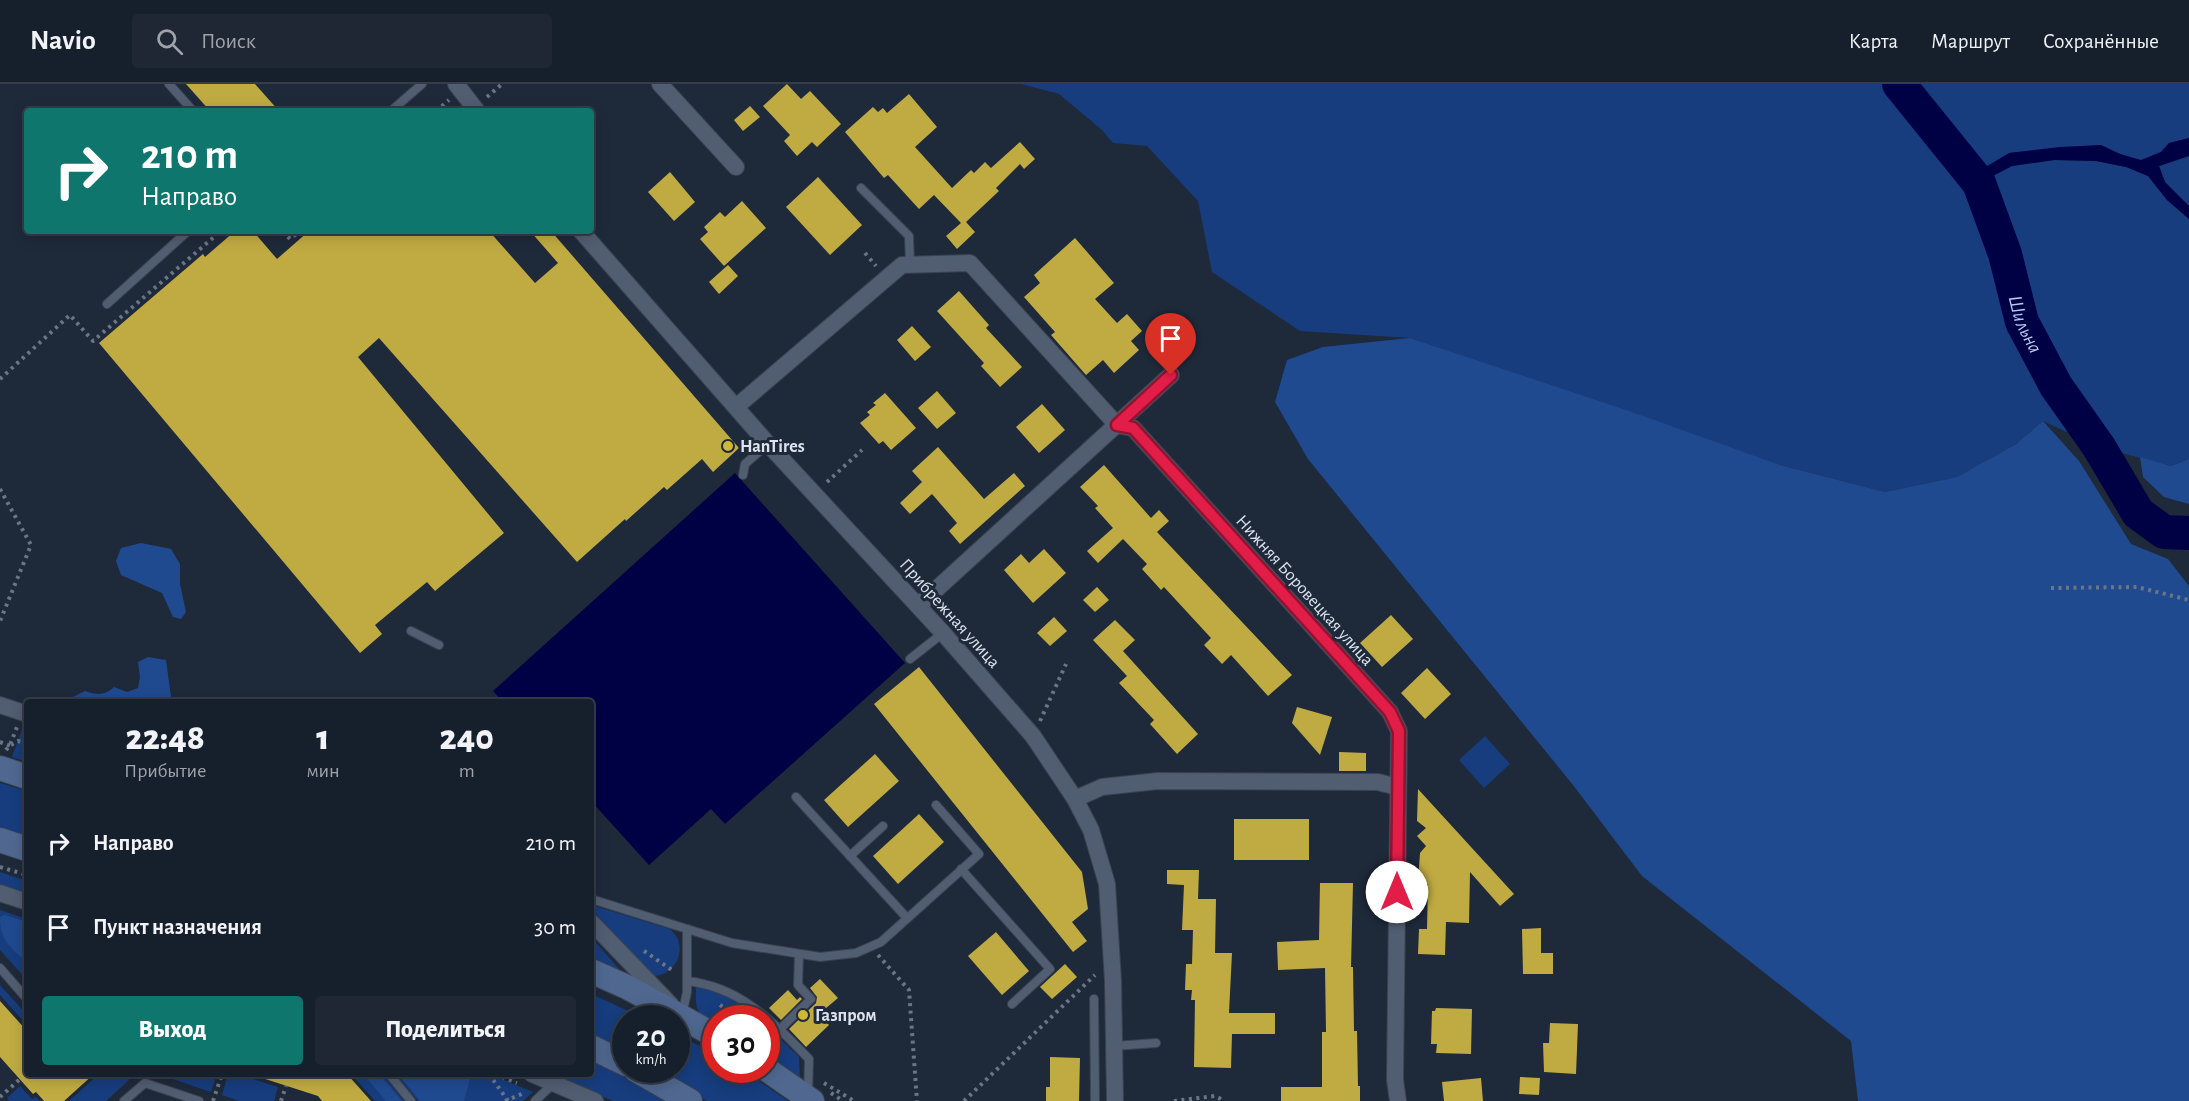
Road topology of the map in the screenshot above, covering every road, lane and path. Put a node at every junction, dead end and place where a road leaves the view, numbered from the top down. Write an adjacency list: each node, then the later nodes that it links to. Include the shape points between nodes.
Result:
1 (169, 84): 5 (lane)
2 (422, 84): 6 (lane)
3 (456, 84): 7 (street)
4 (660, 84): 8 (street)
5 (190, 108)
6 (394, 108)
7 (475, 108)
8 (736, 167)
9 (861, 188): 13 (lane, via 909,236)
10 (185, 234): 14 (lane)
11 (218, 234): 16 (path, via 93,341 70,315)
12 (584, 234): 17 (street, Прибрежная улица)
13 (906, 265): 17 (street); 18 (street, Нижняя Боровецкая улица, via 970,263)
14 (107, 304)
15 (1171, 375): 18 (street)
16 (0, 378)
17 (736, 407): 19 (street, Прибрежная улица)
18 (1117, 425): 26 (street); 43 (street, Нижняя Боровецкая улица, via 1133,428 1390,712 1399,731)
19 (768, 444): 21 (lane, via 745,464); 23 (street, Прибрежная улица)
20 (862, 450): 23 (path)
21 (743, 475)
22 (0, 489): 27 (path, via 32,545)
23 (814, 493): 26 (street, Прибрежная улица)
24 (2050, 588): 25 (path, via 2137,587)
25 (2189, 600)
26 (918, 606): 29 (street, Прибрежная улица)
27 (0, 621)
28 (411, 631): 30 (lane)
29 (943, 633): 31 (lane); 36 (street, Прибрежная улица)
30 (439, 645)
31 (910, 659)
32 (1066, 664): 36 (path)
33 (0, 705): 34 (street)
34 (24, 713)
35 (24, 715): 39 (path)
36 (1033, 736): 45 (street, Прибрежная улица)
37 (0, 742): 39 (path)
38 (24, 743): 39 (path)
39 (10, 745): 40 (path)
40 (0, 757)
41 (0, 768): 42 (main road)
42 (24, 776)
43 (1397, 787): 45 (street, via 1378,782 1158,781 1102,787); 107 (street, Нижняя Боровецкая улица)
44 (796, 797): 50 (lane)
45 (1075, 799): 63 (street, Прибрежная улица, via 1101,859 1107,884)
46 (936, 805): 52 (lane, via 979,854)
47 (883, 826): 50 (lane)
48 (0, 840): 49 (main road)
49 (24, 848)
50 (850, 856): 57 (lane)
51 (0, 867): 53 (path)
52 (961, 869): 57 (lane); 70 (lane, via 1050,969)
53 (24, 874)
54 (0, 894): 56 (street)
55 (594, 900): 59 (lane)
56 (24, 901)
57 (907, 918): 60 (lane)
58 (594, 925): 72 (street)
59 (687, 929): 62 (lane, via 732,943); 66 (lane)
60 (871, 948): 62 (lane, via 820,957); 101 (path, via 909,990)
61 (641, 949): 66 (path, via 668,964)
62 (799, 954): 76 (lane, via 798,985 811,999)
63 (1112, 959): 78 (street, Прибрежная улица); 102 (path)
64 (0, 968): 67 (lane)
65 (594, 972): 71 (main road)
66 (687, 981): 73 (lane); 75 (lane, via 737,995)
67 (24, 996)
68 (1094, 999): 103 (lane)
69 (713, 1000): 74 (path)
70 (1012, 1004)
71 (661, 1005)
72 (671, 1005)
73 (684, 1005)
74 (720, 1005)
75 (752, 1005)
76 (780, 1029): 92 (lane, via 809,1059)
77 (1156, 1043): 78 (lane)
78 (1114, 1046): 104 (street, Прибрежная улица)
79 (594, 1048): 80 (main road)
80 (612, 1057)
81 (221, 1077): 95 (path)
82 (391, 1077): 97 (lane)
83 (491, 1077): 91 (path)
84 (780, 1079): 92 (main road)
85 (20, 1080): 90 (path)
86 (533, 1082): 87 (street); 91 (path)
87 (554, 1083): 98 (lane); 99 (street)
88 (659, 1083): 100 (main road)
89 (286, 1086): 96 (path)
90 (0, 1097)
91 (507, 1100)
92 (810, 1100)
93 (124, 1101): 94 (lane, via 145,1083)
94 (199, 1101)
95 (213, 1101)
96 (281, 1101)
97 (411, 1101)
98 (535, 1101)
99 (595, 1101)
100 (690, 1101)
101 (917, 1101)
102 (964, 1101)
103 (1095, 1101)
104 (1115, 1101)
105 (1174, 1101): 106 (path, via 1215,1096)
106 (1225, 1101)
107 (1398, 1101)

